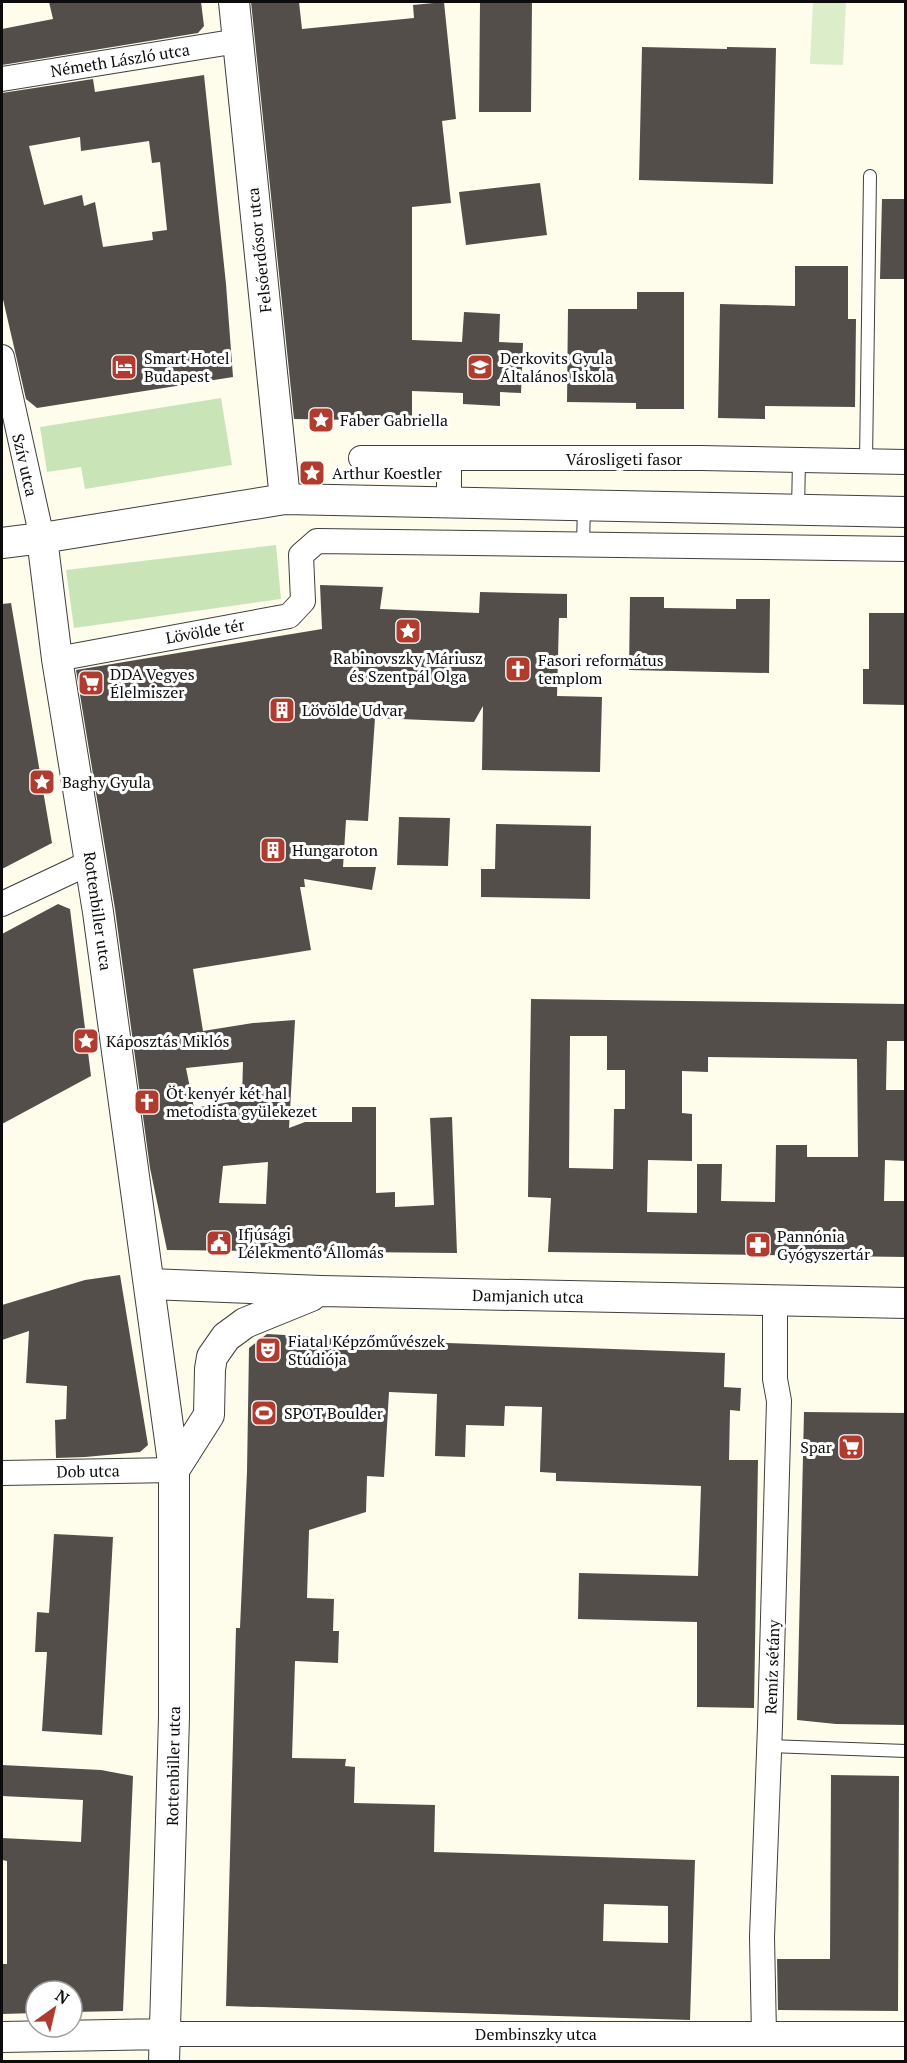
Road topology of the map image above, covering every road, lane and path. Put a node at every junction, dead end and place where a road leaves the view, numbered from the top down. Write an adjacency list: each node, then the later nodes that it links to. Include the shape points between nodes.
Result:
1 (234, 2): 2 (street, Felsőerdősor utca)
2 (238, 41): 3 (street, Németh László utca); 11 (street, Felsőerdősor utca)
3 (2, 79)
4 (870, 176): 9 (lane)
5 (2, 357): 16 (street, Szív utca)
6 (361, 458): 7 (street, Városligeti fasor)
7 (449, 459): 8 (street, Városligeti fasor); 12 (street)
8 (799, 460): 9 (street, Városligeti fasor); 14 (lane)
9 (866, 460): 10 (street, Városligeti fasor)
10 (906, 462)
11 (285, 499): 12 (street); 16 (street)
12 (449, 502): 13 (street)
13 (584, 505): 14 (street); 18 (lane)
14 (798, 510): 15 (street)
15 (906, 512)
16 (42, 538): 17 (street); 20 (street, Rottenbiller utca)
17 (2, 543)
18 (583, 545): 19 (street); 20 (street, Lövölde tér, via 317,541 301,555 303,601 289,616)
19 (906, 549)
20 (57, 658): 21 (street, Rottenbiller utca)
21 (91, 862): 22 (street); 23 (street, Rottenbiller utca)
22 (2, 904)
23 (150, 1284): 24 (street, Damjanich utca); 27 (street, Rottenbiller utca)
24 (321, 1292): 25 (street, Damjanich utca); 27 (street, via 245,1323 226,1337 212,1357 209,1415)
25 (775, 1301): 26 (street, Damjanich utca); 29 (street, Remíz sétány, via 775,1379 779,1401)
26 (906, 1303)
27 (174, 1470): 28 (street, Dob utca); 34 (street, Rottenbiller utca, via 174,1717)
28 (2, 1473)
29 (769, 1736): 30 (lane); 31 (street, Remíz sétány, via 762,1937)
30 (906, 1751)
31 (764, 2034): 32 (street, Dembinszky utca); 34 (street, Dembinszky utca)
32 (906, 2034)
33 (2, 2037): 34 (street)
34 (165, 2048)

